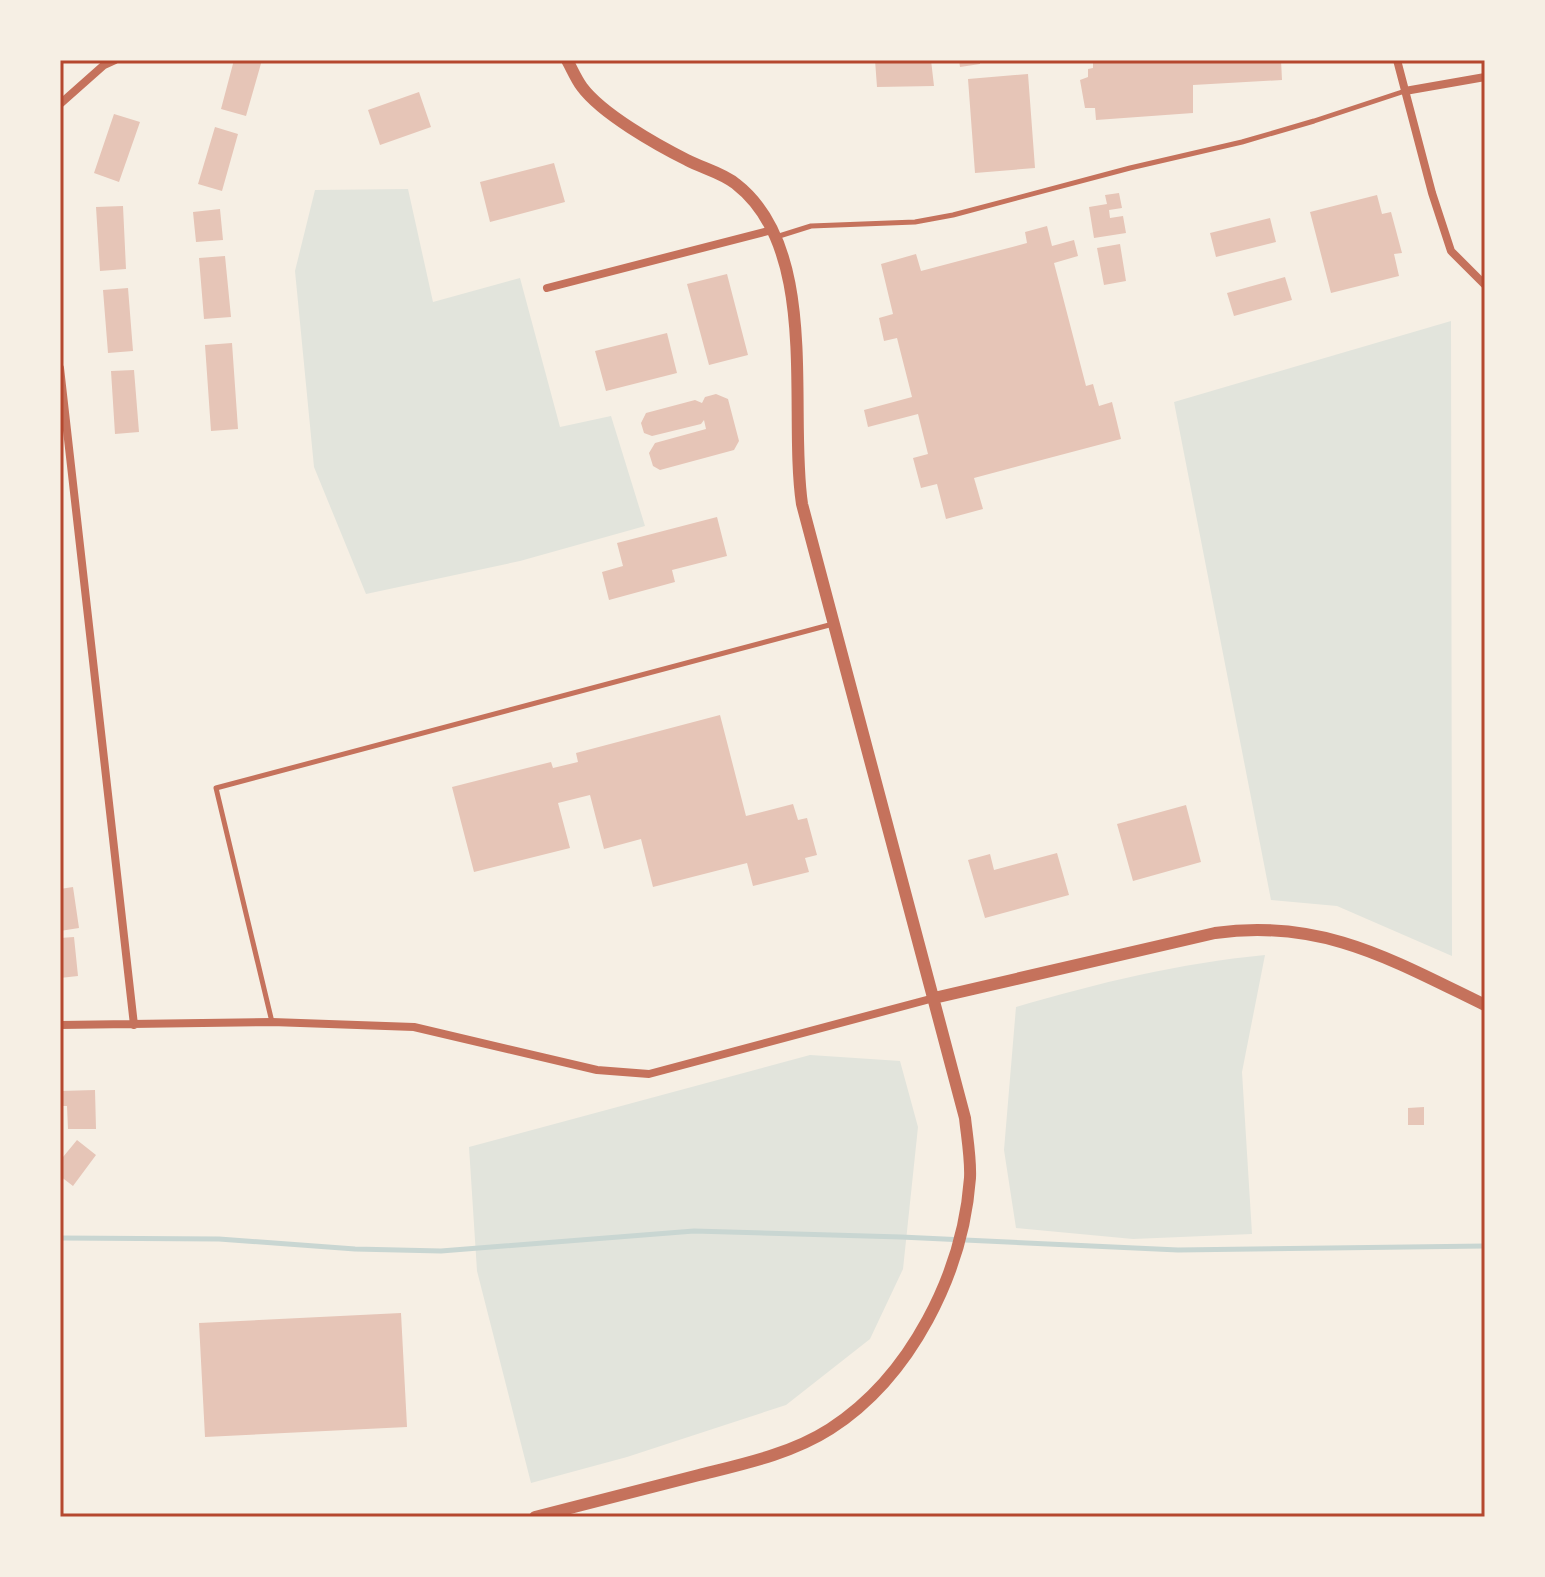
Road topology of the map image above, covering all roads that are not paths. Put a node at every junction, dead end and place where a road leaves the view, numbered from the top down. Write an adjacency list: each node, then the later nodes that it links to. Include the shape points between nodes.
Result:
1 (115, 60): 6 (street)
2 (567, 60): 7 (street, via 583,89 618,119 735,183 756,204)
3 (1397, 60): 5 (street)
4 (1485, 77): 5 (street)
5 (1405, 91): 7 (lane, via 1242,142 953,215); 8 (street, via 1451,251)
6 (60, 104)
7 (773, 234): 9 (street); 11 (street, via 797,326 800,492)
8 (1483, 285)
9 (547, 288)
10 (60, 368): 16 (street)
11 (834, 624): 12 (street); 14 (lane, via 216,788)
12 (934, 998): 13 (street, via 1215,933 1262,929 1347,941); 14 (street, via 649,1074 597,1070 414,1027); 17 (street, via 965,1118 970,1175 947,1276 901,1363 830,1429 789,1450)
13 (1485, 1005)
14 (272, 1022): 16 (street)
15 (60, 1025): 16 (street)
16 (134, 1025)
17 (535, 1517)

